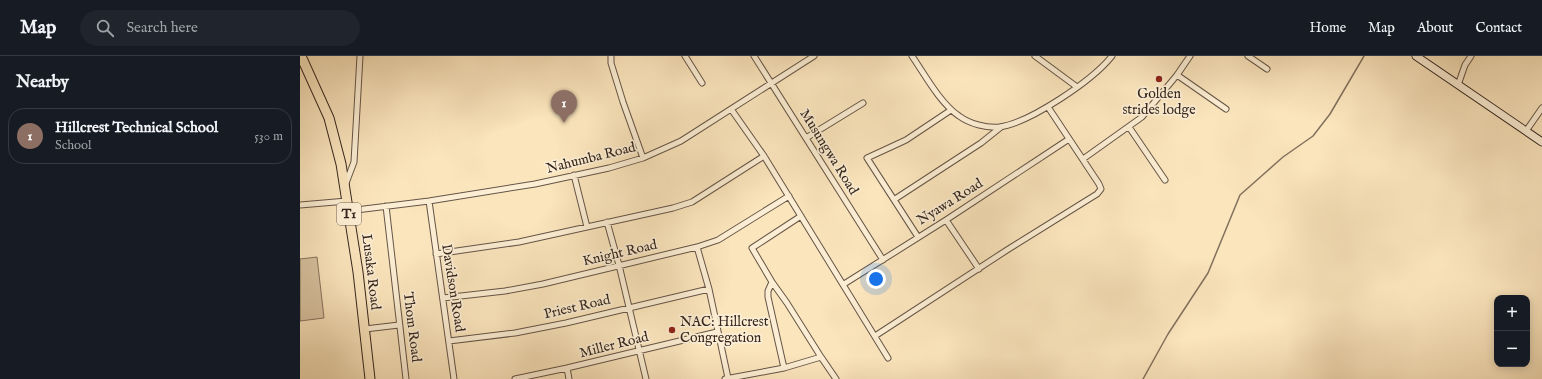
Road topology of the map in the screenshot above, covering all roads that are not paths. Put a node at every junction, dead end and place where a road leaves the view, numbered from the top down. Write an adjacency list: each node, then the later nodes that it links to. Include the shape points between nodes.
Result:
1 (301, 56): 37 (highway, Lusaka Road / T1, via 329,118)
2 (360, 56): 37 (street, via 354,162)
3 (611, 56): 33 (street, via 623,102)
4 (685, 56): 16 (street)
5 (754, 56): 17 (street, Musungwa Road)
6 (814, 56): 17 (street, Nahumba Road)
7 (912, 56): 25 (street)
8 (1035, 56): 19 (street)
9 (1190, 56): 15 (street)
10 (1248, 56): 14 (street)
11 (1416, 56): 18 (street)
12 (1471, 56): 18 (street)
13 (1110, 57): 19 (street)
14 (1267, 69)
15 (1177, 75): 24 (street); 27 (street, via 1150,109)
16 (702, 83)
17 (771, 84): 22 (street, Nahumba Road); 29 (street, Musungwa Road)
18 (1458, 85): 28 (street)
19 (1077, 87): 21 (street)
20 (863, 103): 29 (street)
21 (1048, 106): 26 (street); 30 (street)
22 (731, 108): 32 (street); 33 (street, Nahumba Road, via 681,141)
23 (1542, 108): 28 (street)
24 (1226, 109)
25 (951, 110): 26 (street, via 977,125); 39 (street, via 906,140 867,158)
26 (1001, 127): 39 (street)
27 (1129, 127): 34 (street); 36 (street)
28 (1526, 131): 31 (street)
29 (806, 138): 52 (street, Musungwa Road)
30 (1069, 139): 34 (street); 46 (street, Nyawa Road)
31 (1542, 142)
32 (764, 156): 38 (street); 47 (street, via 692,202)
33 (643, 158): 35 (street, Nahumba Road)
34 (1082, 159): 54 (street, via 1100,184 1097,194)
35 (574, 175): 41 (street, Nahumba Road, via 535,184); 48 (street)
36 (1166, 180)
37 (345, 186): 40 (highway, Lusaka Road / T1)
38 (789, 196): 45 (street); 50 (street, Knight Road, via 718,240)
39 (895, 199): 49 (street)
40 (347, 201): 42 (street); 44 (highway, Lusaka Road / T1)
41 (428, 201): 43 (street, Nahumba Road); 51 (street, Davidson Road)
42 (300, 205)
43 (386, 206): 44 (street, Nahumba Road); 60 (street, Thom Road)
44 (348, 211): 61 (highway, Lusaka Road / T1)
45 (801, 216): 55 (street, via 752,248); 56 (street)
46 (946, 220): 49 (street, Nyawa Road); 54 (street)
47 (607, 222): 48 (street); 53 (street)
48 (586, 227): 51 (street, via 519,242)
49 (918, 236): 52 (street, Nyawa Road)
50 (697, 247): 53 (street, Knight Road); 57 (street)
51 (436, 254): 58 (street, Davidson Road)
52 (883, 260): 56 (street, Nyawa Road)
53 (619, 265): 58 (street, Knight Road, via 528,287); 59 (street)
54 (979, 269): 63 (street)
55 (772, 282): 66 (street); 69 (street, via 768,297)
56 (844, 284): 63 (street)
57 (709, 289): 59 (street, Priest Road); 62 (street)
58 (443, 298): 64 (street, Davidson Road)
59 (628, 307): 64 (street, Priest Road, via 515,333); 65 (street)
60 (399, 325): 61 (street); 71 (street, Thom Road)
61 (365, 329): 70 (highway, Lusaka Road / T1)
62 (717, 332): 65 (street, Miller Road); 76 (street)
63 (875, 336): 67 (street)
64 (449, 341): 72 (street, Davidson Road)
65 (638, 351): 68 (street, Miller Road); 75 (street)
66 (821, 357): 69 (street); 77 (street)
67 (888, 358)
68 (567, 368): 73 (street, Miller Road); 74 (street)
69 (784, 368): 76 (street)
70 (370, 379)
71 (406, 379)
72 (454, 379)
73 (515, 379)
74 (568, 379)
75 (646, 379)
76 (727, 379)
77 (836, 379)

